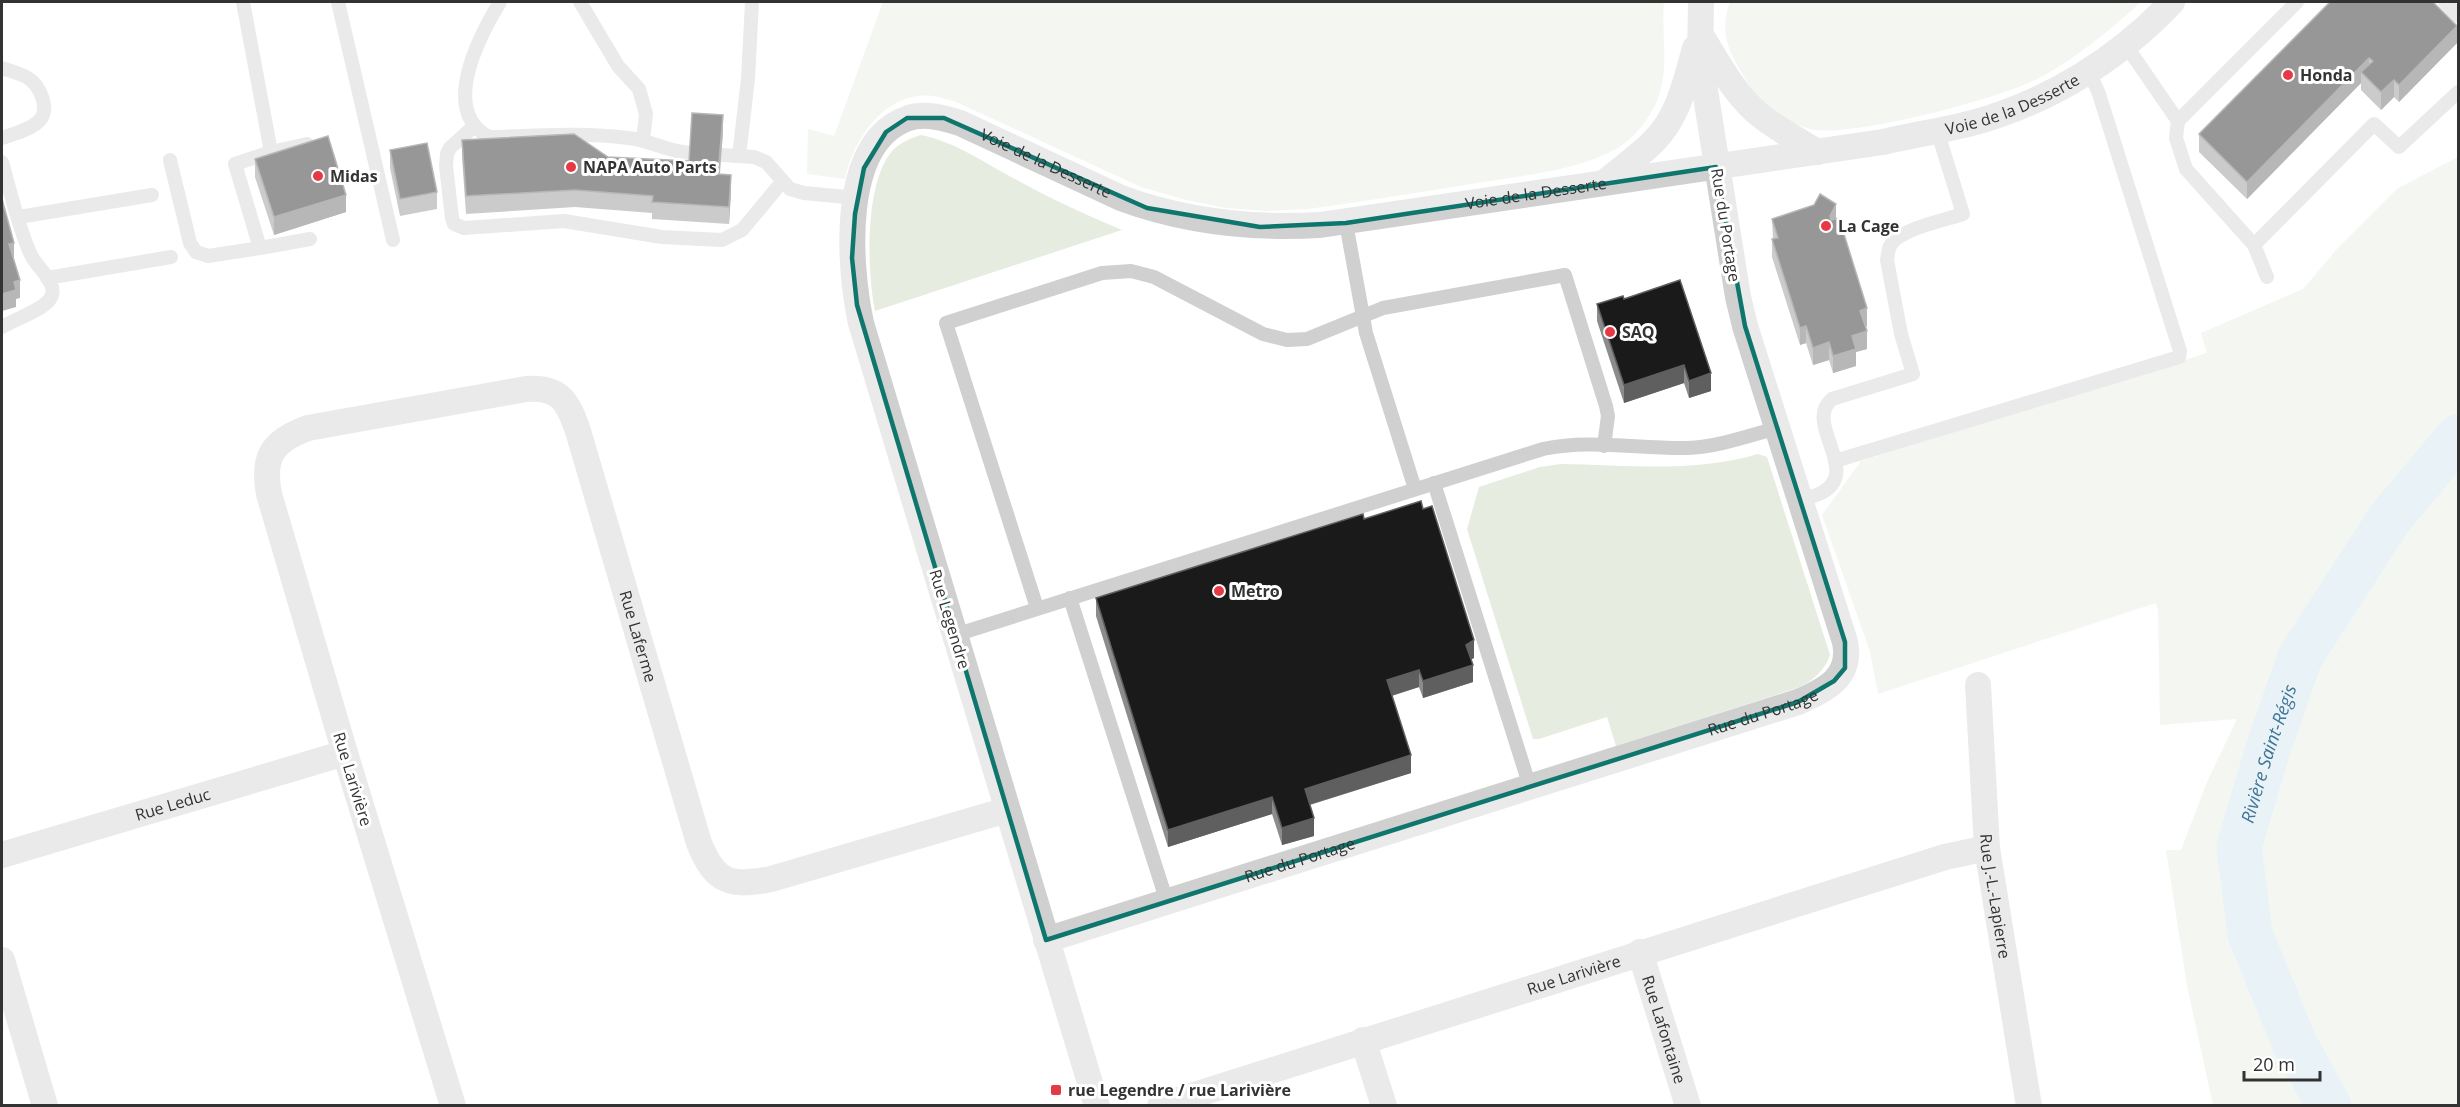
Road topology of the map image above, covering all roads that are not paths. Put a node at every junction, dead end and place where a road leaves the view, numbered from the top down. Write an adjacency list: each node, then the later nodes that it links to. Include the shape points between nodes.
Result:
1 (243, 2): 27 (lane)
2 (338, 2): 45 (lane)
3 (500, 2): 19 (lane, via 484,30 464,95)
4 (580, 2): 22 (lane, via 618,66 639,89 646,114)
5 (752, 2): 31 (lane)
6 (1701, 2): 11 (street, Rue du Portage)
7 (2172, 2): 12 (street, Voie de la Desserte)
8 (2297, 2): 16 (lane)
9 (2445, 2): 10 (lane)
10 (2458, 16)
11 (1700, 33): 26 (street, via 1748,103 1777,128); 35 (street, Rue du Portage); 39 (street, Rue du Portage, via 1669,121 1655,140)
12 (2125, 45): 14 (street, Voie de la Desserte); 16 (lane)
13 (2, 68): 21 (lane, via 29,79 38,88 45,108 41,119 32,126)
14 (2089, 71): 17 (street, Voie de la Desserte, via 2020,107); 56 (lane, via 2179,357)
15 (2458, 92): 46 (lane, via 2399,147 2374,124)
16 (2178, 121): 46 (lane, via 2176,138 2186,169)
17 (1937, 130): 26 (street, Voie de la Desserte); 56 (lane, via 1963,214 1907,233 1889,247 1887,260 1912,374 1826,404 1824,422)
18 (886, 132): 41 (street, Rue Legendre, via 869,155); 43 (street, Voie de la Desserte, via 907,118 944,118 1121,198 1183,217 1260,227)
19 (478, 134): 20 (lane, via 503,141); 25 (lane); 38 (lane, via 450,148 446,166 452,218 454,224 464,228 564,221 662,237 722,240 741,230)
20 (517, 136): 22 (lane, via 591,134); 29 (lane)
21 (2, 138)
22 (643, 140): 28 (lane)
23 (307, 144): 24 (lane)
24 (291, 147): 27 (lane); 34 (lane)
25 (470, 149)
26 (1817, 152): 35 (street, Voie de la Desserte)
27 (269, 153): 36 (lane); 37 (lane); 47 (lane, via 235,164)
28 (690, 153)
29 (519, 154)
30 (722, 155): 31 (lane)
31 (739, 156): 38 (lane, via 766,162)
32 (170, 160): 47 (lane, via 190,243 196,252 208,256)
33 (2, 162): 42 (lane)
34 (297, 164)
35 (1716, 167): 39 (street, Voie de la Desserte); 53 (street, Rue du Portage, via 1738,297)
36 (282, 168)
37 (267, 173)
38 (782, 182): 41 (lane, via 804,194)
39 (1603, 184): 43 (street, Voie de la Desserte)
40 (152, 195): 42 (lane)
41 (857, 198): 62 (street, Rue Legendre, via 852,258 861,323)
42 (19, 218): 50 (lane, via 31,255)
43 (1346, 223): 51 (lane)
44 (310, 239): 47 (lane)
45 (393, 240)
46 (2254, 245): 49 (lane)
47 (260, 248)
48 (171, 257): 50 (lane)
49 (2267, 277)
50 (47, 278): 52 (lane, via 52,292 50,300)
51 (1361, 316): 54 (lane, via 1383,308 1565,275 1606,406); 58 (lane); 61 (lane, via 1322,335 1287,340 1247,328 1154,278 1131,271 1113,271 946,323)
52 (2, 327)
53 (1778, 428): 54 (lane, via 1689,448); 59 (street, Rue du Portage)
54 (1604, 446): 57 (lane, via 1543,449)
55 (272, 451): 64 (street, Rue Larivière, via 267,461 269,494); 66 (street, Rue Laferme, via 279,442 308,428 526,388 547,389 561,397 578,431 699,843 705,859 725,880 735,884 771,879)
56 (1835, 462): 59 (lane, via 1831,485)
57 (1434, 483): 58 (lane); 65 (lane)
58 (1415, 489): 60 (lane)
59 (1800, 500): 65 (street, Rue du Portage, via 1848,655 1845,668 1834,681 1798,702)
60 (1070, 598): 61 (lane); 69 (lane)
61 (1037, 608): 62 (lane)
62 (955, 634): 66 (street, Rue Legendre)
63 (1978, 685): 67 (street, Rue J.-L.-Lapierre)
64 (345, 753): 68 (street, Rue Leduc); 75 (street, Rue Larivière)
65 (1530, 787): 69 (street, Rue du Portage)
66 (1007, 810): 70 (street, Rue Legendre)
67 (1987, 848): 71 (street, Rue Larivière, via 1945,857); 80 (street, Rue J.-L.-Lapierre)
68 (2, 855)
69 (1167, 902): 70 (street, Rue du Portage)
70 (1046, 940): 76 (street, Rue Legendre)
71 (1640, 952): 73 (street, Rue Larivière); 79 (street, Rue Lafontaine)
72 (2, 960): 74 (street)
73 (1364, 1040): 77 (street, Rue Larivière); 78 (street)
74 (45, 1106)
75 (453, 1106)
76 (1097, 1106)
77 (1160, 1106)
78 (1384, 1106)
79 (1688, 1106)
80 (2029, 1106)

